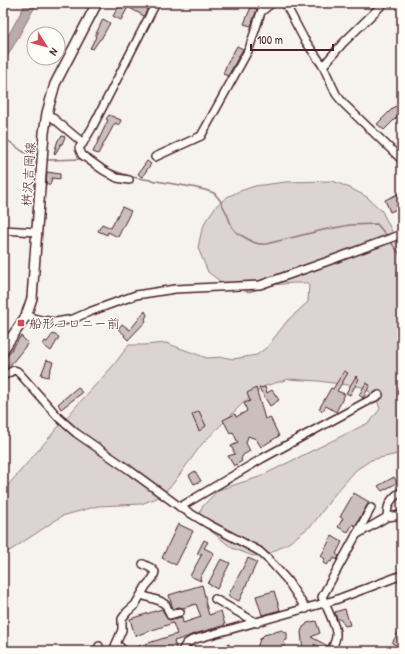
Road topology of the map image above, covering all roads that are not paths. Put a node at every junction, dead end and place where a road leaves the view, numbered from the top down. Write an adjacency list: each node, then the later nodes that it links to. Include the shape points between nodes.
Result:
1 (97, 3): 7 (main road, 桝沢吉岡線, via 55,84)
2 (156, 3): 8 (street)
3 (272, 3): 9 (street, via 261,12 249,48 201,136)
4 (285, 3): 6 (street, via 304,39)
5 (384, 3): 6 (street)
6 (323, 66): 10 (street, via 336,94 344,104)
7 (47, 113): 8 (street); 13 (main road, 桝沢吉岡線)
8 (83, 143): 11 (street, via 80,148 82,155 117,178)
9 (155, 157)
10 (402, 160)
11 (129, 180)
12 (3, 230): 13 (street)
13 (37, 232): 15 (main road, 桝沢吉岡線, via 32,298)
14 (402, 234): 15 (street, via 260,284 175,289 136,295 73,319 56,322)
15 (26, 316): 16 (main road, 桝沢吉岡線)
16 (3, 350)
17 (3, 376): 20 (street, via 14,370 18,372 76,433)
18 (379, 395): 20 (street)
19 (402, 491): 23 (street, via 394,496 387,507)
20 (180, 507): 30 (street, via 259,551 287,580)
21 (371, 508): 24 (street)
22 (402, 515): 23 (street)
23 (387, 517): 24 (street)
24 (356, 535): 29 (street, via 322,597)
25 (143, 564): 27 (street, via 155,572)
26 (402, 575): 29 (street)
27 (141, 595): 31 (street, via 166,605 170,615); 33 (street, via 122,619 122,630)
28 (215, 599): 32 (street)
29 (325, 603): 30 (street); 36 (street, via 337,632)
30 (306, 609): 32 (street)
31 (180, 612)
32 (258, 623): 35 (street, via 192,640)
33 (115, 648): 34 (street, via 120,647)
34 (124, 651)
35 (182, 651)
36 (331, 651)

